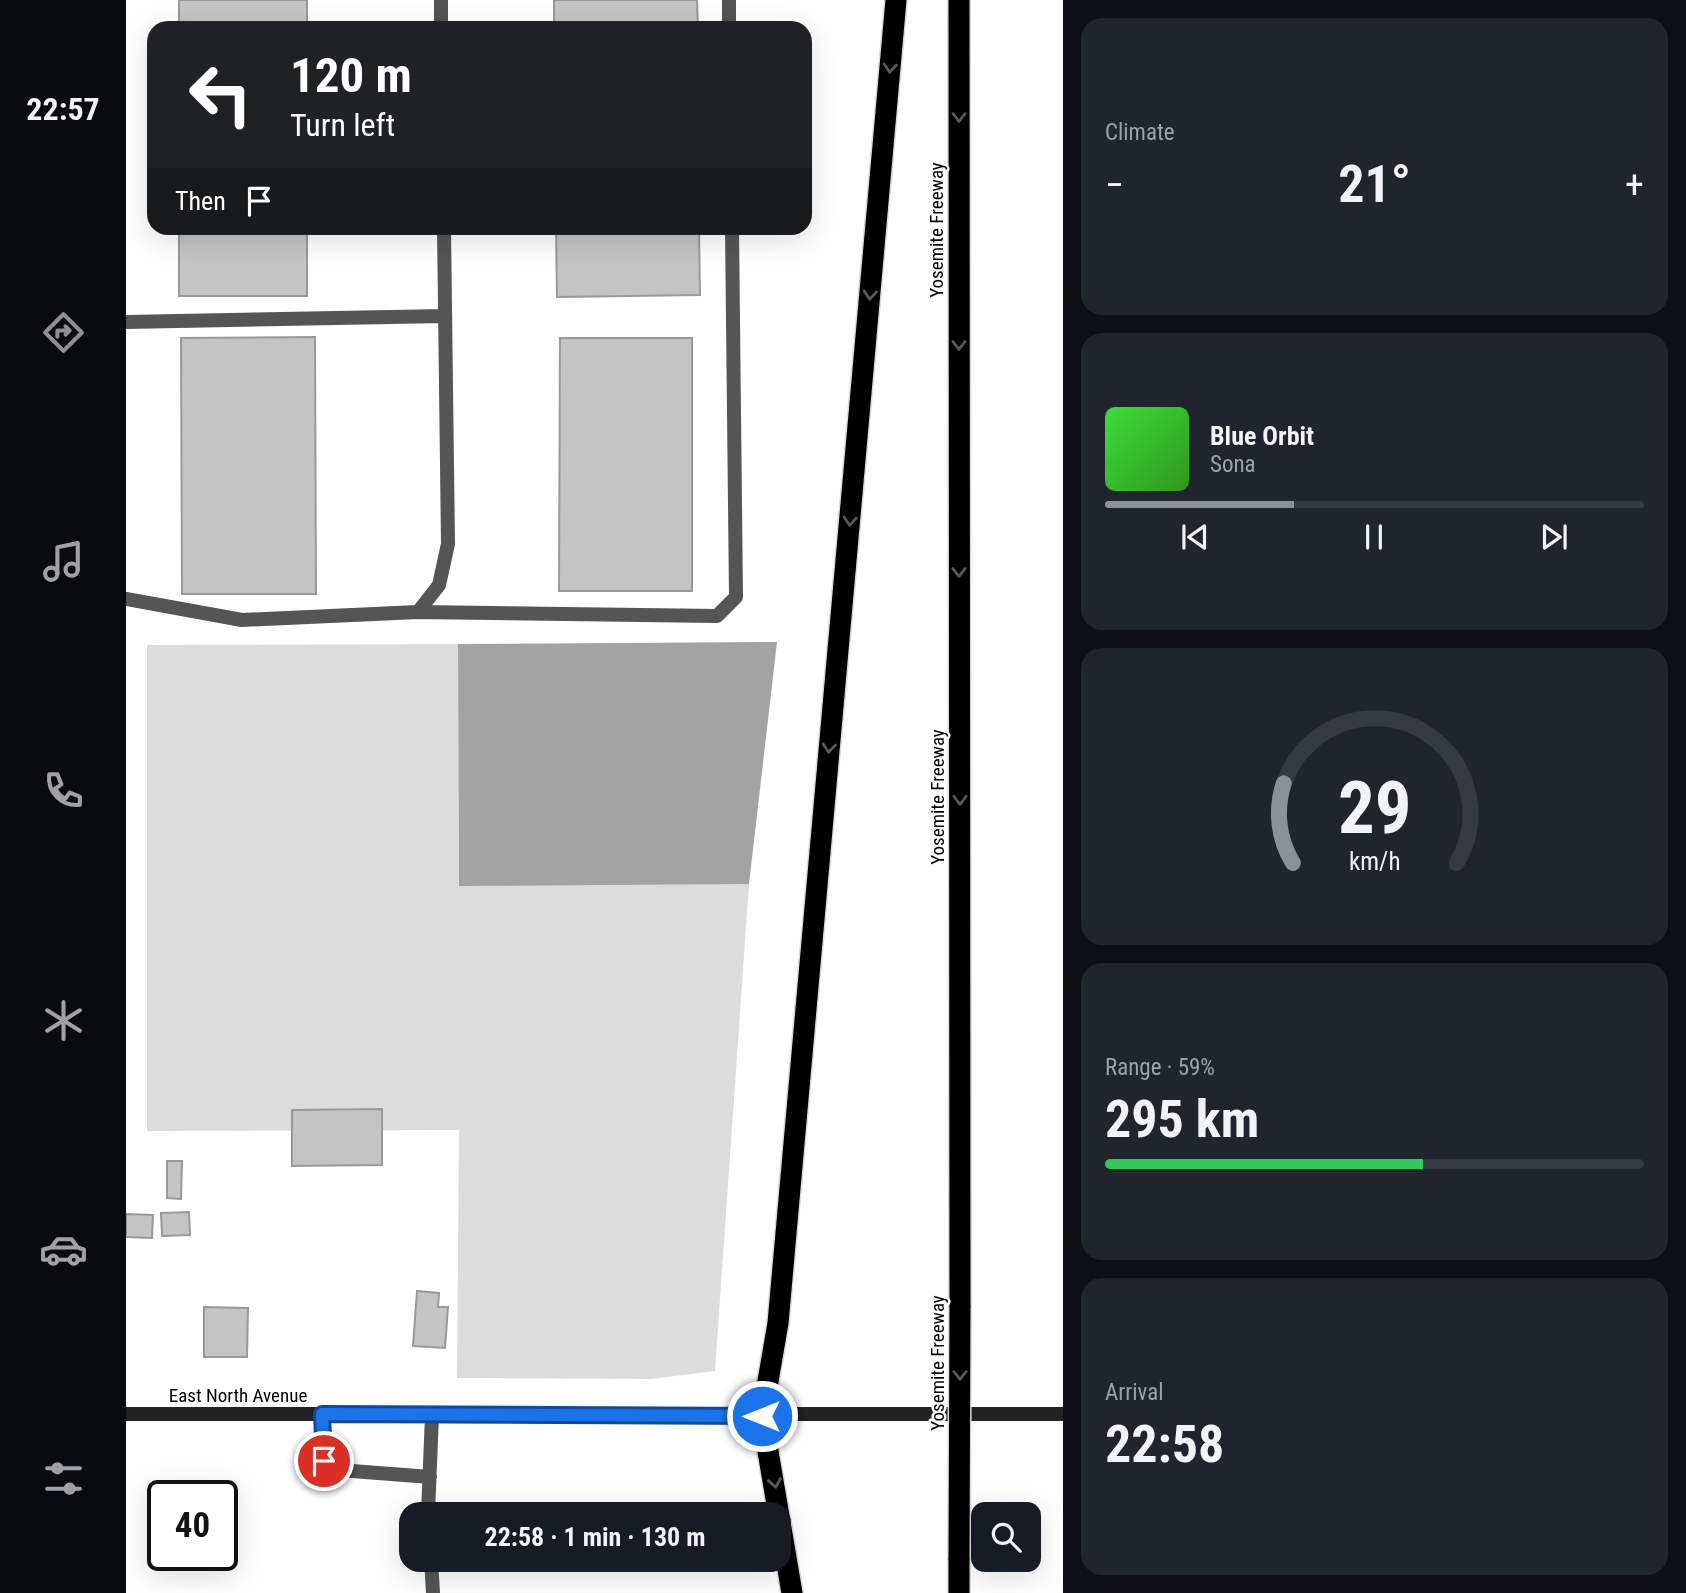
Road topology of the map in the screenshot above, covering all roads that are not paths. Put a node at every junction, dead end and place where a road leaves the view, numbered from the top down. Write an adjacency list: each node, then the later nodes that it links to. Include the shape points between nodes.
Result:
1 (441, 0): 5 (lane)
2 (729, 0): 6 (lane)
3 (896, 0): 17 (highway, one-way to 17, via 778,1323)
4 (959, 0): 23 (highway, Yosemite Freeway, one-way to 23, bridge)
5 (441, 21)
6 (729, 21)
7 (444, 235): 9 (lane)
8 (732, 235): 12 (lane, via 736,597 717,616)
9 (445, 316): 10 (lane); 12 (lane, via 448,544 439,585)
10 (126, 322)
11 (126, 599): 12 (lane, via 242,620)
12 (418, 612)
13 (126, 1414): 14 (street, East North Avenue)
14 (322, 1414): 16 (street, East North Avenue); 18 (lane, via 324,1461 340,1470)
15 (1063, 1414): 17 (street, East North Avenue)
16 (432, 1415): 17 (street, East North Avenue); 18 (lane)
17 (762, 1416): 22 (highway, one-way to 22)
18 (430, 1476): 19 (lane)
19 (429, 1502)
20 (432, 1572): 21 (lane)
21 (433, 1593)
22 (792, 1593)
23 (959, 1593)

